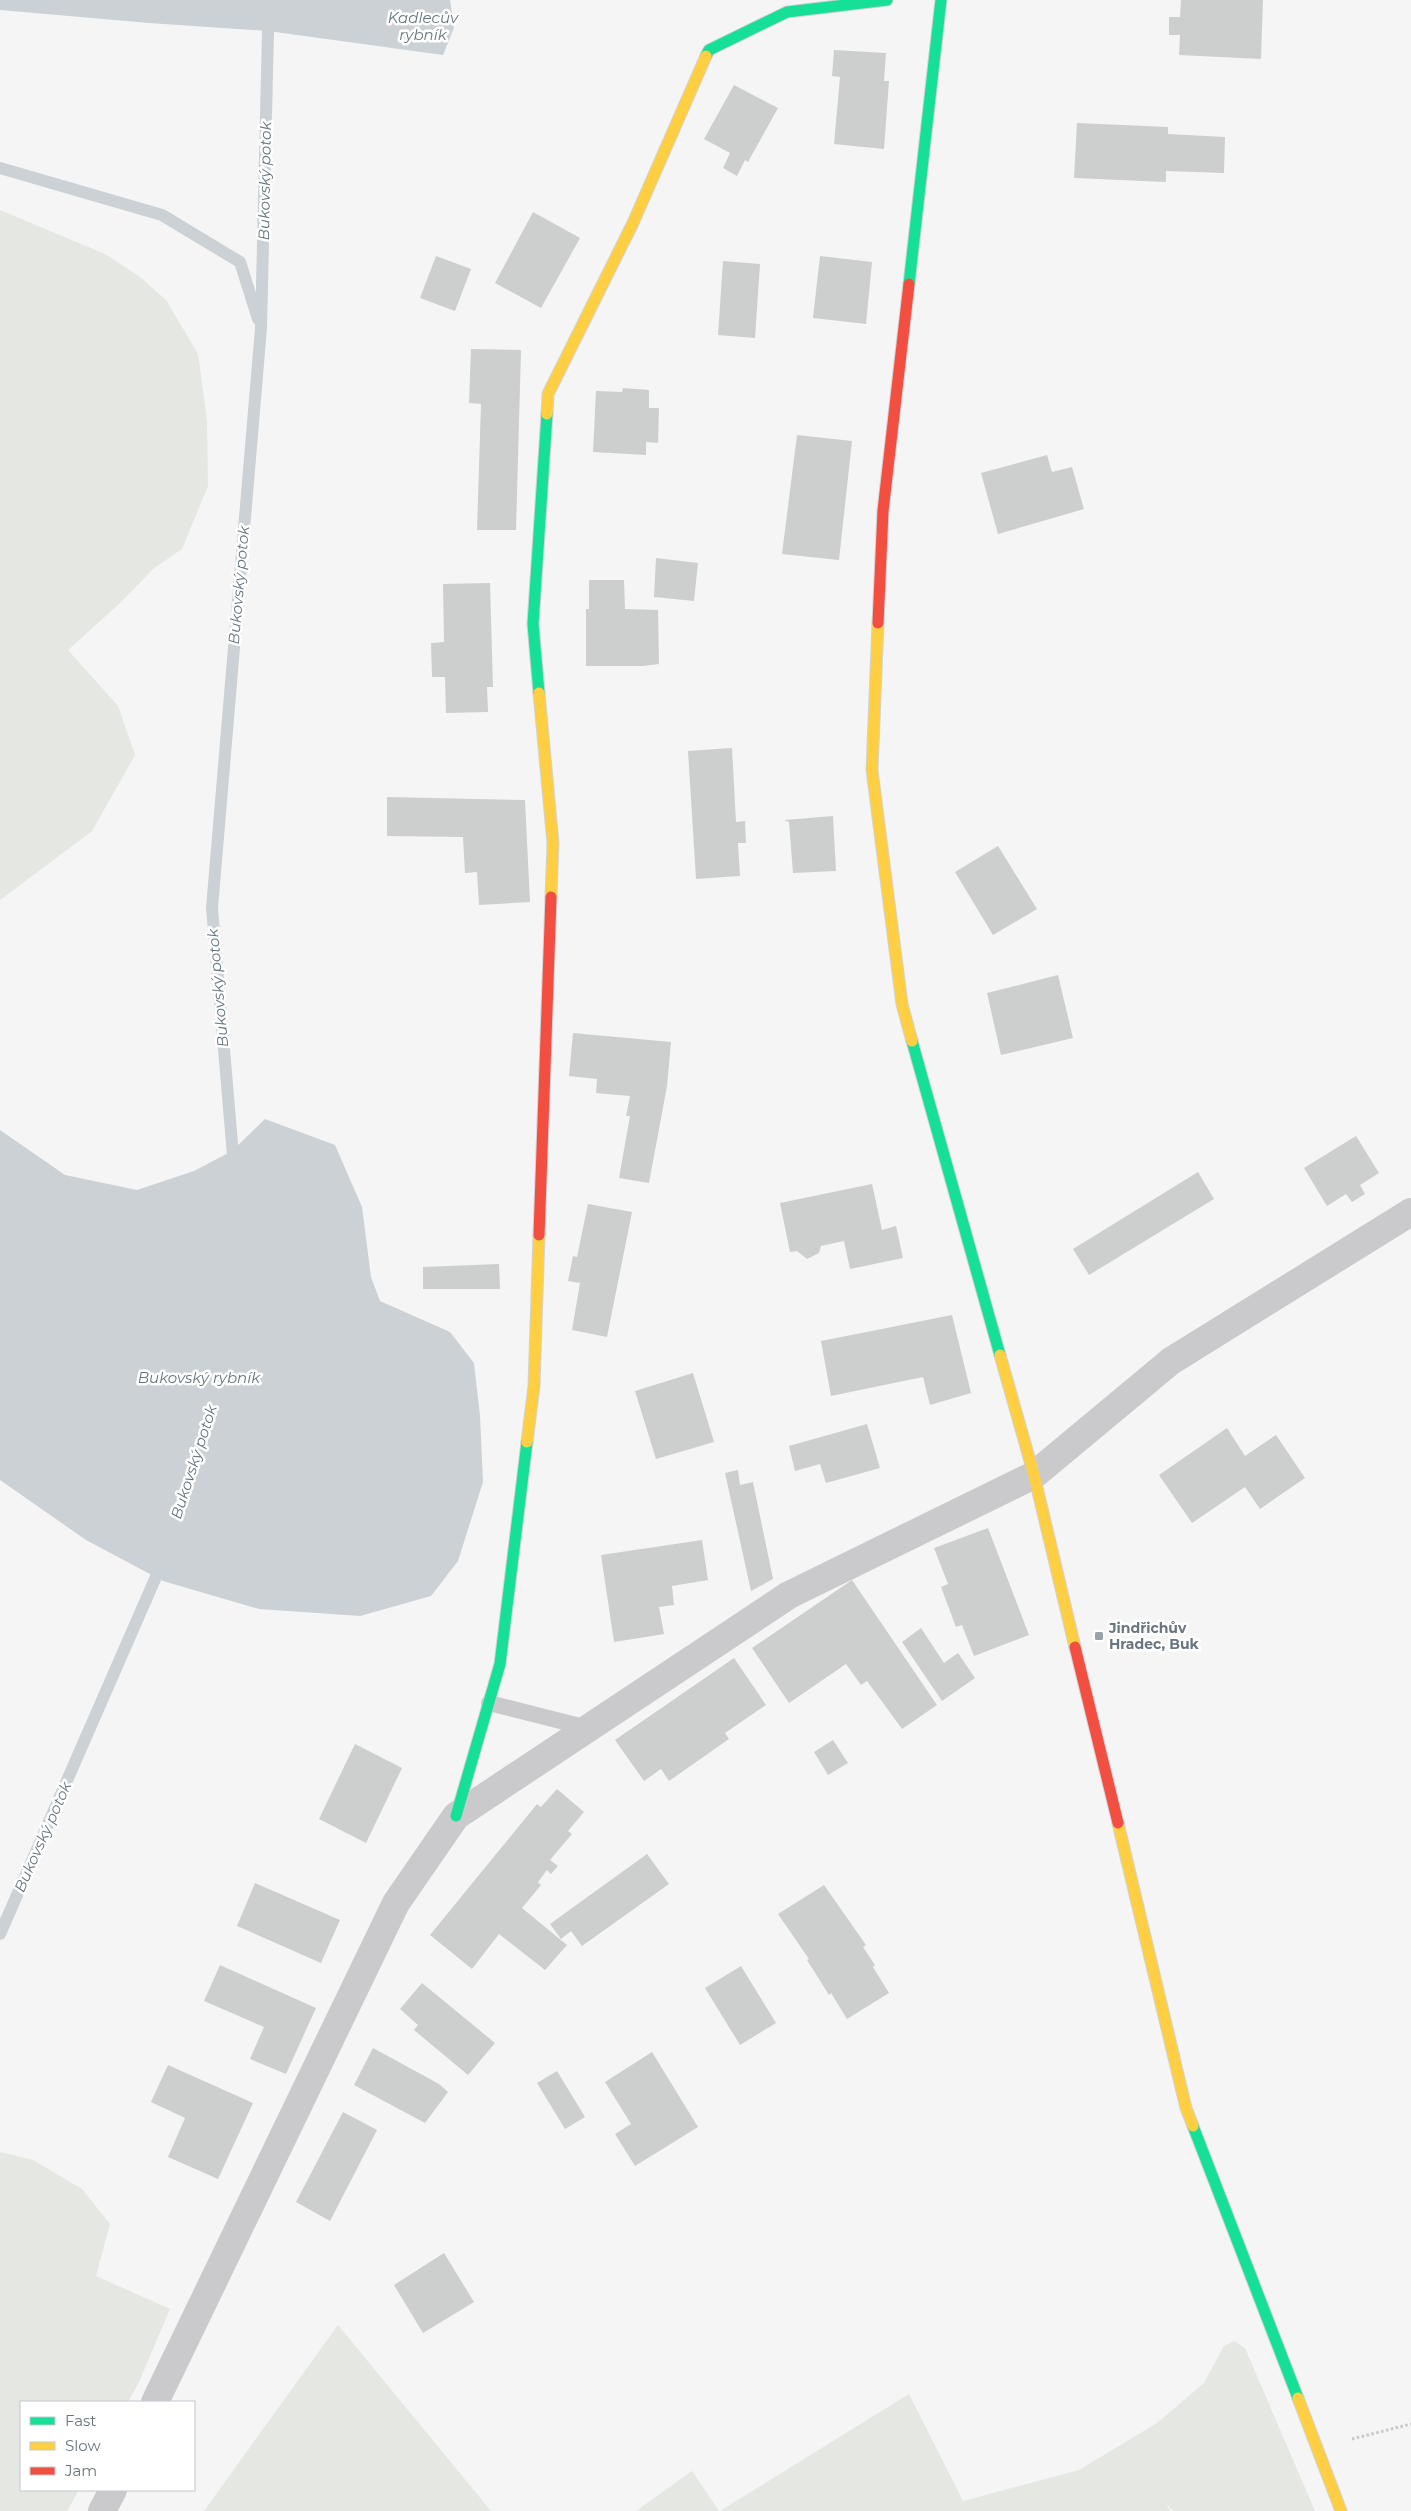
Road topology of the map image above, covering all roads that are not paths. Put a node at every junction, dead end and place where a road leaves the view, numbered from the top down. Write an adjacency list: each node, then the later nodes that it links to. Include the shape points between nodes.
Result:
1 (887, 0): 5 (street, via 787,12 709,50 633,223 548,394 533,624 553,843 534,1386 500,1664)
2 (942, 0): 4 (street, via 883,511 872,770 902,1004)
3 (1411, 1212): 4 (street, via 1171,1361)
4 (1034, 1475): 6 (street, via 789,1595); 11 (street, via 1186,2108)
5 (489, 1702): 6 (lane); 7 (street)
6 (588, 1728): 7 (street)
7 (456, 1816): 8 (street, via 396,1902)
8 (155, 2401)
9 (112, 2491): 10 (street)
10 (102, 2511)
11 (1341, 2511)

